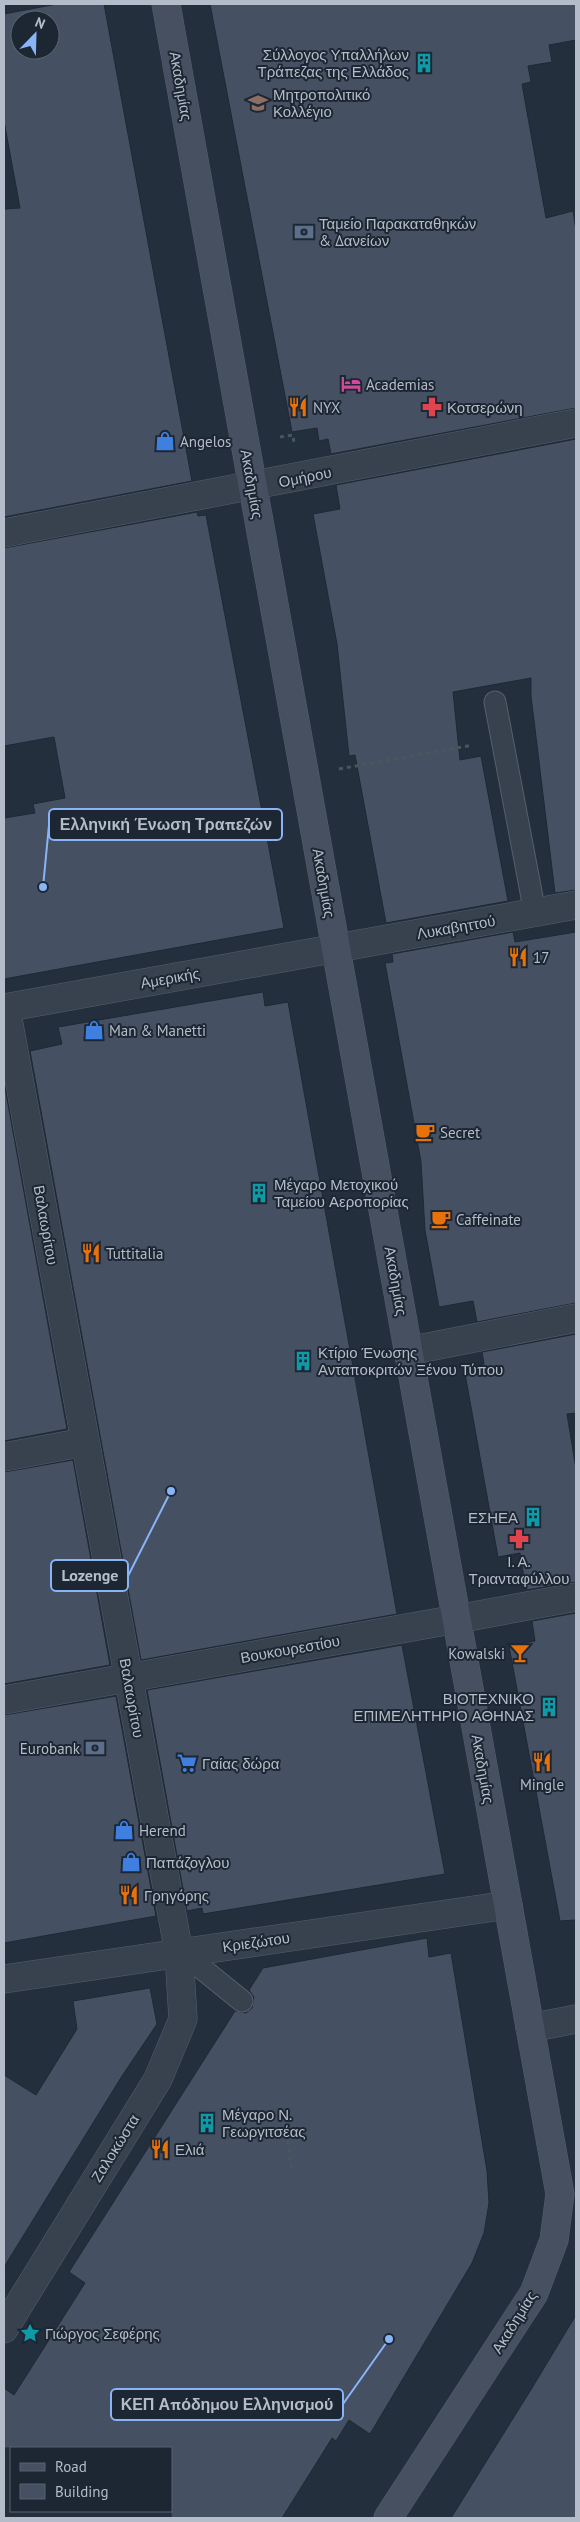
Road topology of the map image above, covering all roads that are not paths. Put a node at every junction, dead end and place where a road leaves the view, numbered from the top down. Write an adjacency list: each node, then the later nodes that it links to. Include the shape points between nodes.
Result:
1 (166, 4): 3 (main road, Ακαδημίας)
2 (576, 424): 3 (street, Ομήρου)
3 (252, 487): 4 (street, Ομήρου); 8 (main road, Ακαδημίας)
4 (4, 533)
5 (495, 702): 7 (lane)
6 (576, 906): 7 (street, Λυκαβηττού)
7 (535, 913): 8 (street, Λυκαβηττού)
8 (336, 949): 9 (street, Αμερικής); 11 (main road, Ακαδημίας)
9 (5, 1008): 12 (street, Βαλαωρίτου)
10 (576, 1318): 11 (street)
11 (408, 1351): 15 (main road, Ακαδημίας)
12 (85, 1442): 13 (street); 16 (street, Βαλαωρίτου)
13 (4, 1457)
14 (576, 1597): 15 (street, Βουκουρεστίου)
15 (456, 1619): 16 (street, Βουκουρεστίου); 18 (main road, Ακαδημίας)
16 (128, 1677): 17 (street, Βουκουρεστίου); 19 (street, Βαλαωρίτου)
17 (4, 1700)
18 (508, 1905): 19 (street, Κριεζώτου); 23 (main road, Ακαδημίας)
19 (179, 1953): 20 (street, Κριεζώτου); 21 (lane); 25 (street, Ζαλοκώστα, via 183,2019 158,2079)
20 (4, 1979)
21 (242, 2001)
22 (576, 2019): 23 (street)
23 (530, 2028): 24 (main road, Ακαδημίας)
24 (568, 2199): 26 (main road, Ακαδημίας, via 534,2293)
25 (4, 2328)
26 (388, 2518)

